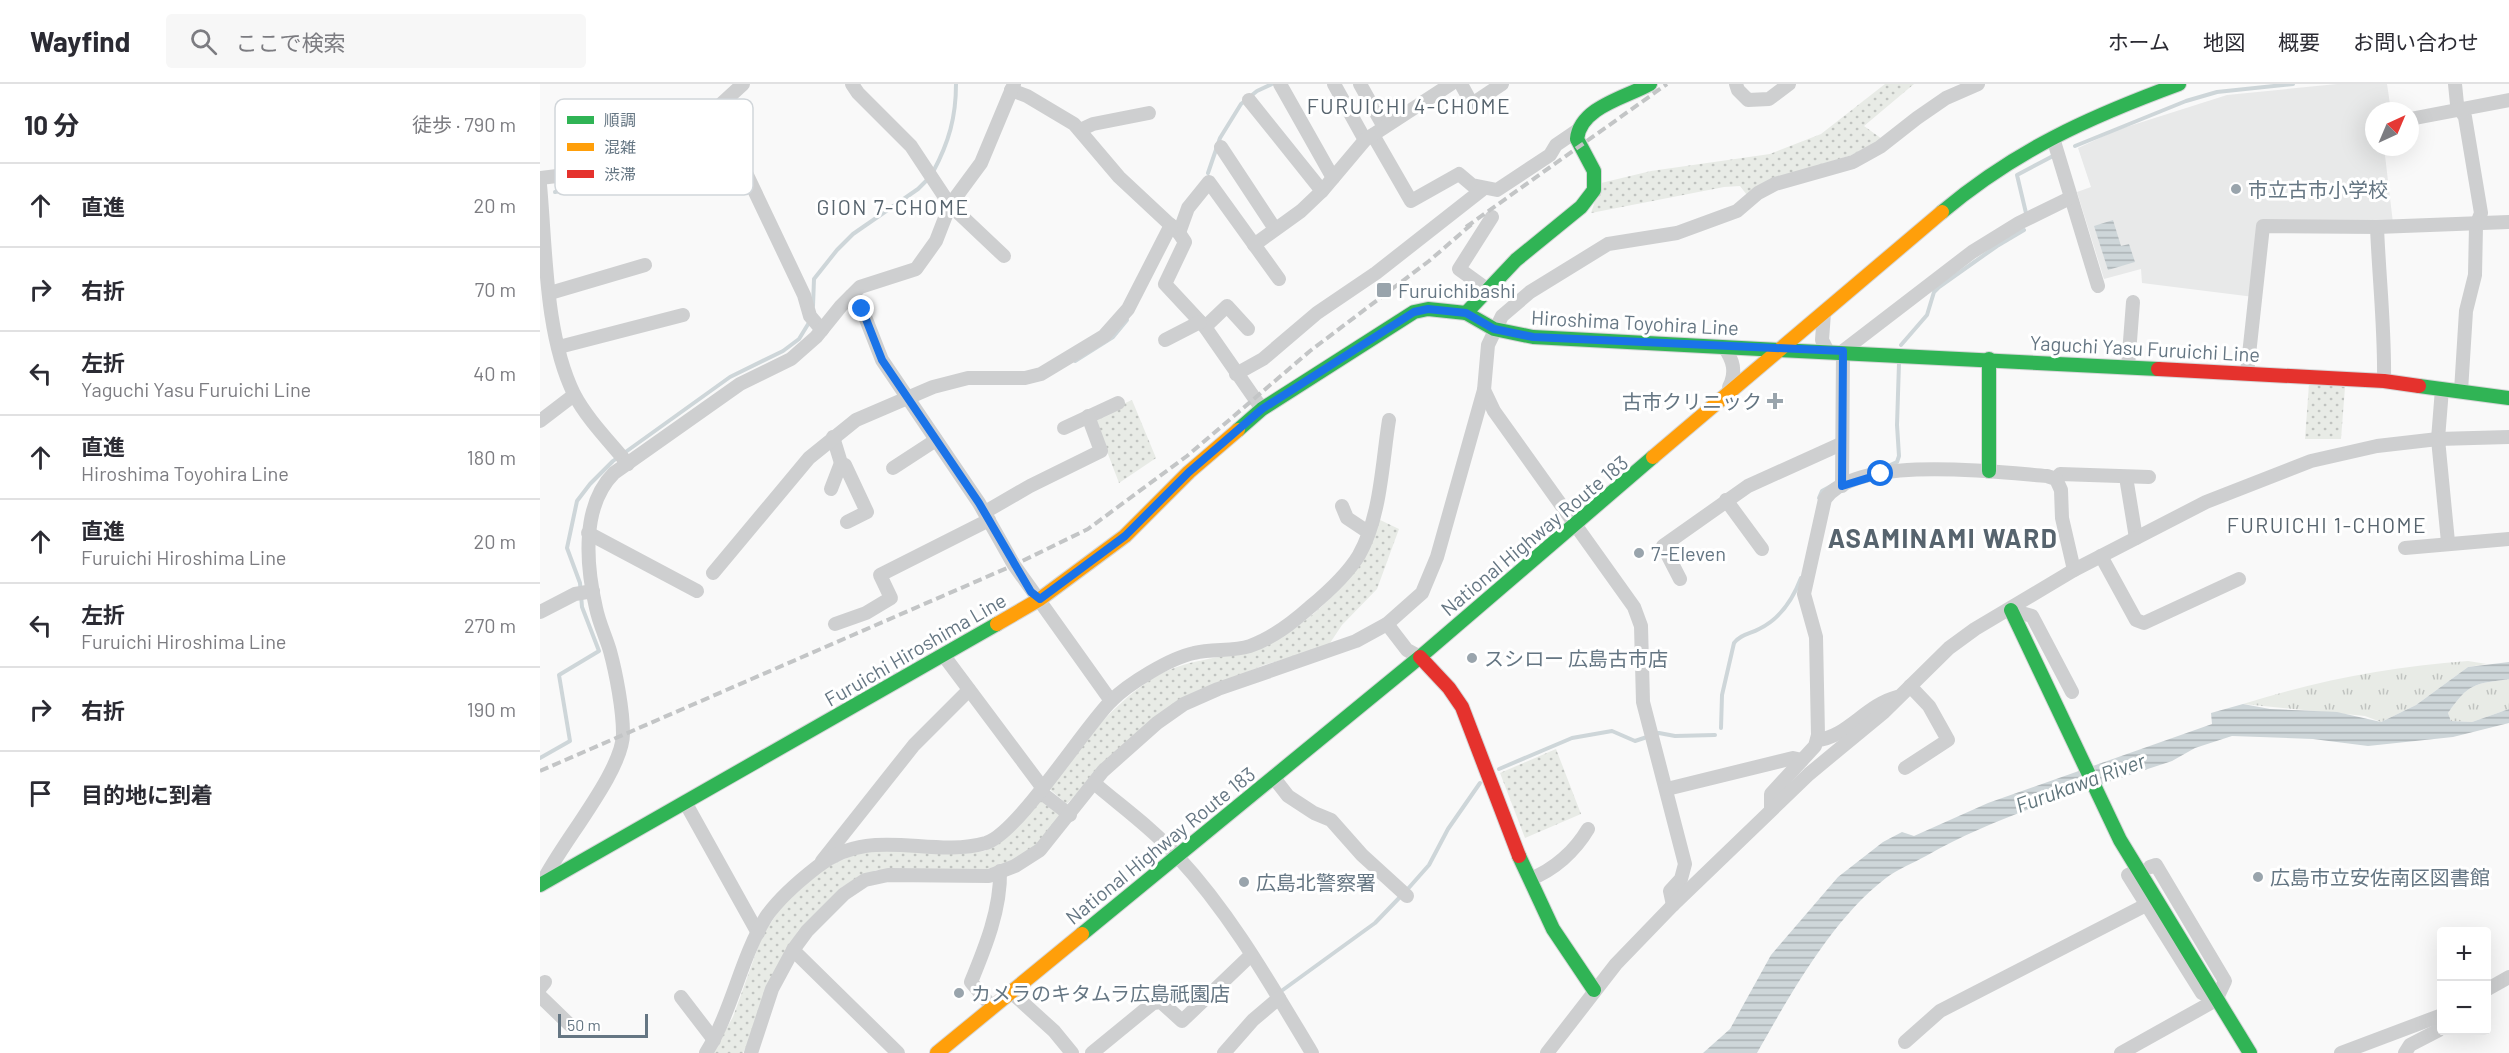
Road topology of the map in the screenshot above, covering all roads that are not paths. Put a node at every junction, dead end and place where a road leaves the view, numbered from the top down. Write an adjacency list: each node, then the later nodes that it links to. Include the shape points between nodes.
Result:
1 (743, 84): 18 (street)
2 (852, 84): 38 (street, via 911,146)
3 (1280, 84): 32 (street)
4 (1334, 84): 27 (street)
5 (1360, 84): 24 (street)
6 (1422, 84): 17 (street)
7 (1451, 84): 17 (street)
8 (1461, 84): 9 (street, via 1472,104)
9 (1502, 84)
10 (1650, 84): 26 (main road, via 1595,112)
11 (1736, 84): 12 (street, via 1748,100 1769,99)
12 (1789, 84)
13 (1978, 84): 59 (street, via 1946,98 1853,162 1775,184 1737,211 1677,233 1603,247 1530,292 1502,316)
14 (2179, 84): 28 (main road, National Highway Route 183, via 2101,113)
15 (2456, 84): 21 (street)
16 (1012, 87): 25 (street); 38 (street, via 981,163)
17 (1430, 97): 24 (street)
18 (727, 99)
19 (1249, 100): 35 (street)
20 (2509, 100): 21 (street)
21 (2460, 110): 23 (street); 40 (street, via 2465,117 2481,213)
22 (1149, 113): 25 (street)
23 (2419, 117)
24 (1384, 127): 27 (street)
25 (1080, 130): 43 (street, via 1119,177)
26 (1578, 130): 34 (street, via 1511,183 1497,190); 50 (main road, via 1577,140 1596,175 1595,189 1588,200 1531,246)
27 (1369, 138): 32 (street); 34 (street, via 1411,201 1459,174)
28 (2053, 138): 37 (street); 54 (main road, National Highway Route 183, via 1971,188)
29 (1221, 147): 44 (street)
30 (555, 176): 31 (street)
31 (540, 178)
32 (1333, 178): 35 (street)
33 (753, 188): 60 (street, via 804,295 810,316)
34 (1482, 189): 70 (street, via 1376,273 1317,313 1263,359)
35 (1322, 191): 44 (street)
36 (540, 193): 51 (street)
37 (2070, 198): 49 (street); 65 (street, via 1972,252)
38 (950, 205): 46 (street); 52 (street, via 936,240 916,269 860,287)
39 (1492, 217): 50 (street, via 1459,269)
40 (2477, 222): 41 (street); 42 (street); 74 (street, via 2475,275 2466,311)
41 (2509, 222)
42 (2377, 227): 69 (street, via 2263,226); 71 (street)
43 (1175, 229): 45 (street, via 1209,182); 57 (street, via 1185,242 1165,284); 77 (street, via 1128,309 1104,336 1041,374 1025,378 968,378 933,387)
44 (1275, 230): 45 (street)
45 (1254, 244): 48 (street)
46 (1004, 256)
47 (645, 265): 51 (street)
48 (1279, 279)
49 (2098, 286)
50 (1488, 290): 55 (main road)
51 (550, 293): 62 (street)
52 (851, 297): 60 (street); 77 (street, via 862,309 882,360)
53 (2133, 302): 68 (street)
54 (1824, 311): 64 (main road, National Highway Route 183); 66 (street, via 1822,340)
55 (1466, 313): 59 (main road, Hiroshima Toyohira Line); 80 (main road, Furuichi Hiroshima Line, via 1428,309 1414,312)
56 (683, 315): 62 (street)
57 (1203, 325): 58 (street, via 1227,306); 61 (street); 70 (street)
58 (1248, 329)
59 (1494, 329): 63 (main road, Hiroshima Toyohira Line, via 1533,337); 73 (street, via 1488,345)
60 (822, 330): 91 (street, via 791,359 740,384)
61 (1165, 340)
62 (559, 347): 75 (street)
63 (1724, 347): 64 (main road, Hiroshima Toyohira Line); 78 (street, via 1734,364 1734,378)
64 (1779, 350): 66 (main road, Yaguchi Yasu Furuichi Line); 78 (main road, National Highway Route 183)
65 (1843, 351): 66 (main road, Yaguchi Yasu Furuichi Line); 67 (main road, Yaguchi Yasu Furuichi Line); 89 (street)
66 (1828, 352)
67 (1989, 359): 68 (main road, Yaguchi Yasu Furuichi Line); 93 (main road)
68 (2128, 367): 69 (main road, Yaguchi Yasu Furuichi Line)
69 (2247, 373): 71 (main road, Yaguchi Yasu Furuichi Line)
70 (1236, 375): 80 (street)
71 (2384, 381): 72 (main road, Yaguchi Yasu Furuichi Line)
72 (2442, 389): 74 (main road, Yaguchi Yasu Furuichi Line); 87 (street)
73 (1484, 390): 103 (street, via 1494,411); 122 (street, via 1437,557 1422,593)
74 (2461, 391): 76 (main road, Yaguchi Yasu Furuichi Line)
75 (574, 395): 83 (street); 91 (street)
76 (2509, 398)
77 (908, 399): 85 (street, via 856,420); 88 (street)
78 (1720, 401): 103 (main road, National Highway Route 183)
79 (1118, 403): 81 (street)
80 (1262, 409): 118 (main road, Furuichi Hiroshima Line, via 1189,472 1125,536)
81 (1088, 416): 84 (street); 101 (street, via 1101,451 1030,486)
82 (1389, 420): 104 (street)
83 (540, 421)
84 (1064, 428)
85 (833, 437): 90 (street); 113 (street, via 809,459)
86 (2509, 437): 87 (street)
87 (2438, 439): 106 (street, via 2378,446 2311,461 2206,502); 108 (street)
88 (936, 440): 92 (street); 101 (street)
89 (1841, 444): 97 (street); 99 (street, via 1771,473)
90 (841, 463): 98 (street); 102 (street, via 867,512)
91 (628, 464): 105 (street, via 602,485)
92 (893, 468)
93 (1989, 471): 96 (street); 97 (street, via 1899,469)
94 (2126, 477): 95 (street); 96 (street, via 2060,474); 106 (street)
95 (2149, 477)
96 (2055, 479): 112 (street, via 2061,490 2062,518)
97 (1843, 482): 130 (street, via 1825,499 1804,594 1818,649)
98 (831, 489)
99 (1726, 500): 110 (street); 114 (street, via 1663,546)
100 (1341, 506): 104 (street, via 1355,525)
101 (987, 516): 118 (street, via 1031,592); 121 (street, via 880,575 891,598 866,613)
102 (847, 522)
103 (1575, 526): 124 (main road, National Highway Route 183); 136 (street, via 1634,607 1641,626 1640,681)
104 (1368, 532): 129 (street, via 1359,555 1331,590 1287,628 1249,646 1193,653 1153,672)
105 (588, 533): 116 (street); 117 (street)
106 (2136, 538): 111 (street)
107 (2509, 539): 108 (street)
108 (2448, 542): 109 (street)
109 (2405, 548)
110 (1762, 549)
111 (2101, 556): 112 (street); 115 (street, via 2136,620 2144,622)
112 (2074, 570): 119 (street)
113 (712, 573)
114 (1680, 579)
115 (2239, 579)
116 (593, 591): 120 (street, via 575,594); 147 (street, via 611,653 623,734 612,769)
117 (697, 591)
118 (1040, 599): 123 (main road, Furuichi Hiroshima Line); 129 (street)
119 (2011, 610): 125 (street, via 1949,648); 127 (street, via 2032,616); 161 (main road, via 2120,840)
120 (540, 612)
121 (835, 624)
122 (1387, 624): 124 (street, via 1407,650); 134 (street, via 1356,641 1238,681 1184,704 1157,723)
123 (944, 656): 126 (street); 137 (main road, Furuichi Hiroshima Line)
124 (1420, 657): 133 (main road, National Highway Route 183); 146 (main road, via 1462,707)
125 (1910, 686): 128 (street); 132 (street, via 1929,706 1948,740)
126 (969, 690): 135 (street); 142 (street, via 914,745)
127 (2072, 692)
128 (1899, 697): 130 (street, via 1880,702 1837,734); 138 (street)
129 (1111, 701): 135 (street)
130 (1817, 740): 131 (street)
131 (1802, 760): 136 (street, via 1793,758); 138 (street, via 1771,794)
132 (1905, 768)
133 (1274, 778): 141 (main road, National Highway Route 183); 148 (street, via 1288,796 1330,820)
134 (1094, 783): 139 (street); 141 (street)
135 (1041, 787): 139 (street, via 1042,794); 142 (street, via 1012,823 988,842 951,848 881,842 841,853)
136 (1667, 789): 150 (street, via 1685,864 1681,879 1670,891)
137 (685, 802): 147 (main road, Furuichi Hiroshima Line); 151 (street)
138 (1771, 810): 150 (street)
139 (1070, 815): 144 (street, via 1040,850)
140 (1588, 829): 146 (street, via 1578,846 1543,874)
141 (1177, 855): 153 (street, via 1226,916); 157 (main road, National Highway Route 183)
142 (820, 864): 151 (street, via 767,916)
143 (2150, 867): 161 (street, via 2156,865 2225,981)
144 (1000, 871): 152 (street, via 989,876 888,875 865,880 844,894); 162 (street, via 1000,889 971,982)
145 (2133, 873): 149 (street, via 2128,875)
146 (1530, 879): 156 (main road, via 1546,914)
147 (540, 885)
148 (1403, 894)
149 (2146, 904): 161 (street, via 2202,993); 167 (street, via 1940,1011)
150 (1673, 905): 156 (street)
151 (758, 933): 166 (street)
152 (792, 950): 169 (street, via 772,989); 170 (street)
153 (1251, 955): 158 (street); 173 (street, via 1182,1021 1161,1002 1153,1003)
154 (2509, 977): 155 (street)
155 (2491, 988)
156 (1594, 990): 176 (street)
157 (1011, 992): 162 (main road, National Highway Route 183); 172 (street)
158 (1276, 995): 174 (street); 175 (street)
159 (540, 996): 164 (street)
160 (681, 997): 166 (street)
161 (2216, 1000): 177 (street); 178 (main road)
162 (993, 1007): 171 (main road, National Highway Route 183)
163 (2437, 1018): 179 (street)
164 (570, 1025)
165 (2437, 1031): 180 (street, via 2409,1045)
166 (714, 1040): 168 (street)
167 (1905, 1042)
168 (706, 1053)
169 (751, 1053)
170 (898, 1053)
171 (937, 1053)
172 (1072, 1053)
173 (1092, 1053)
174 (1224, 1053)
175 (1312, 1053)
176 (1547, 1053)
177 (2121, 1053)
178 (2250, 1053)
179 (2341, 1053)
180 (2405, 1053)

